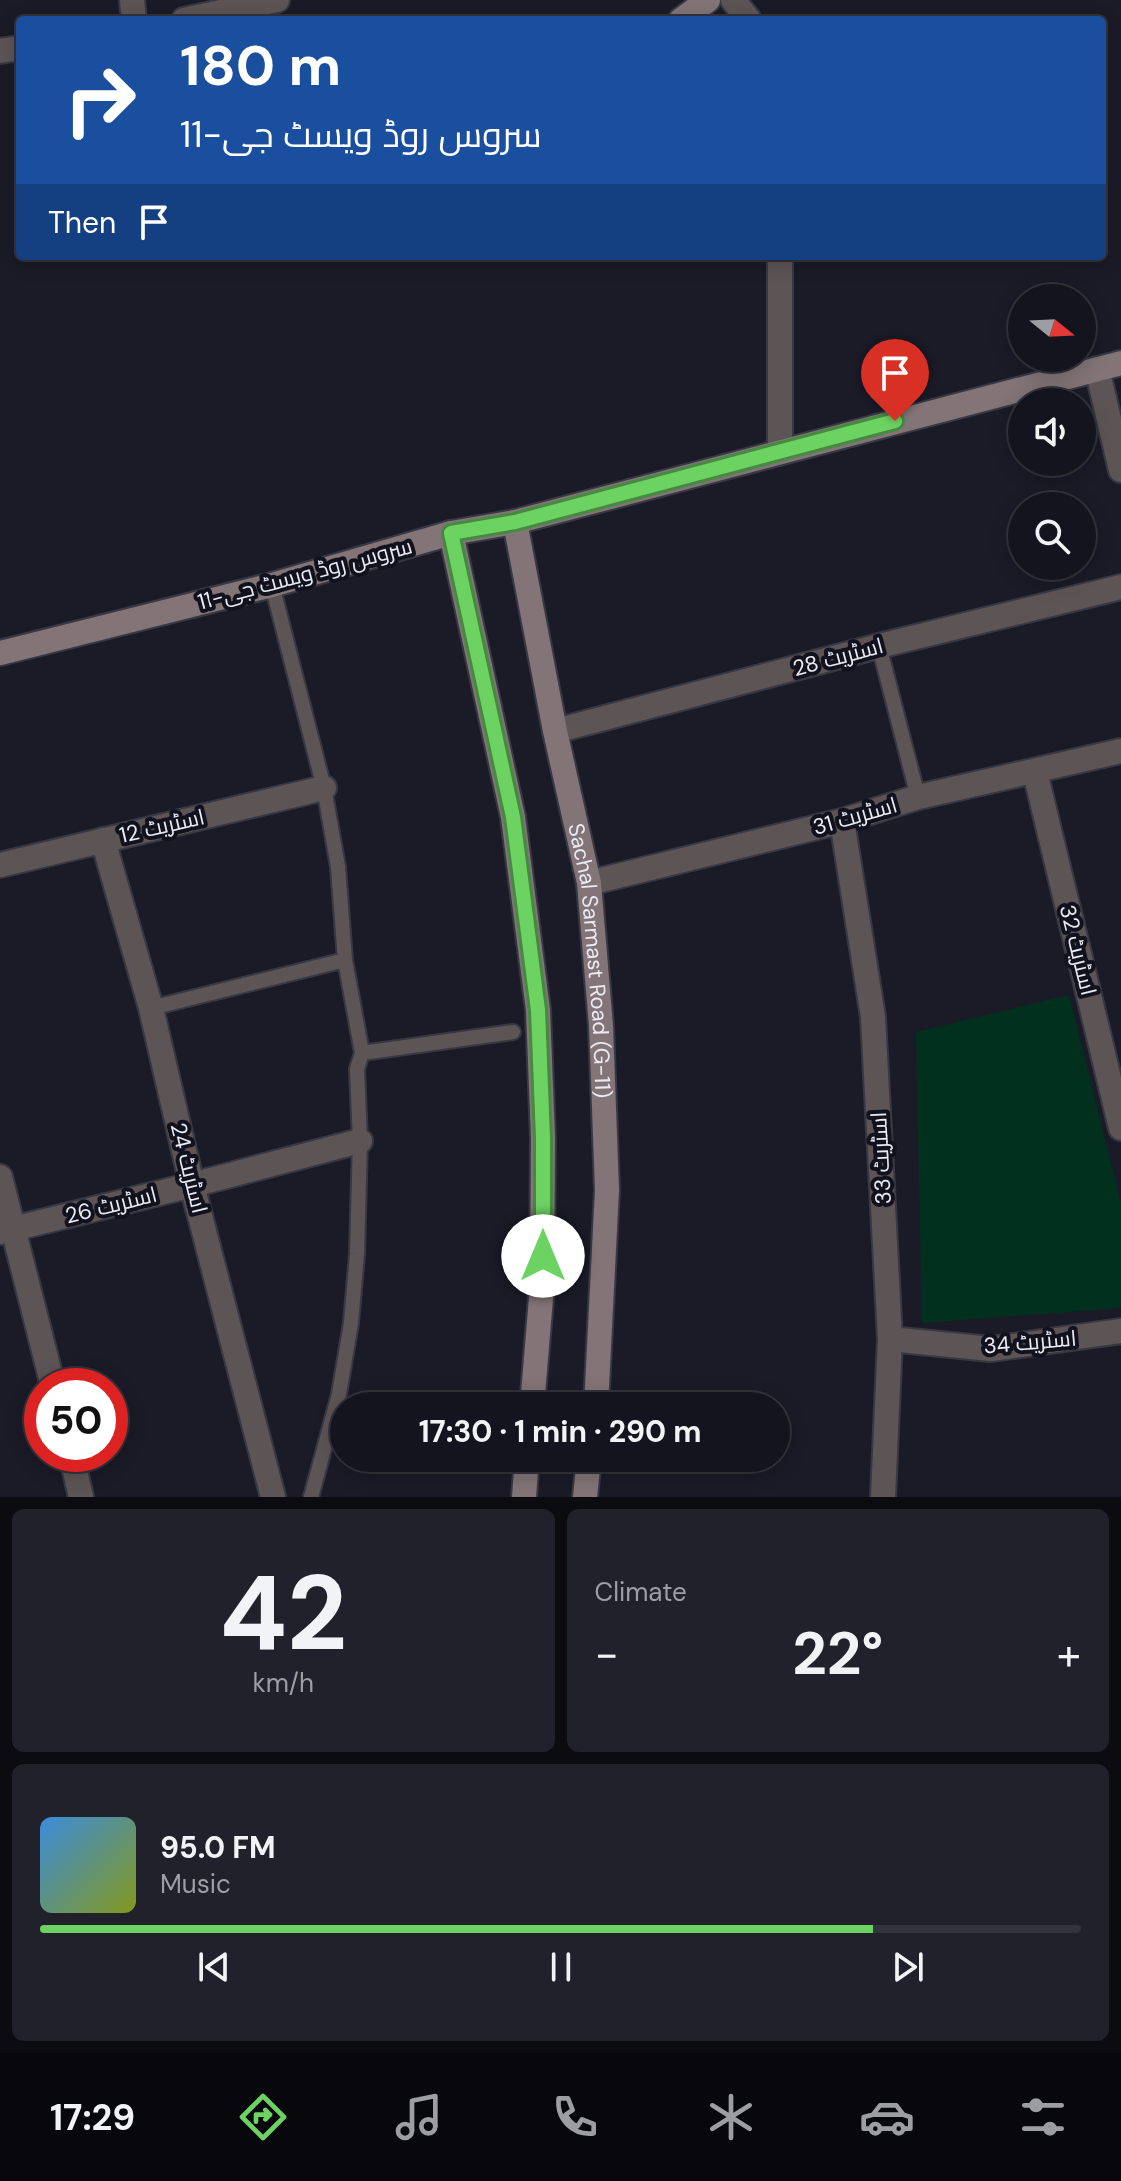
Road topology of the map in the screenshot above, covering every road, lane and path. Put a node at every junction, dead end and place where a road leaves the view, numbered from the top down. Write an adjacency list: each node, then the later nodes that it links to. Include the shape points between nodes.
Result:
1 (277, 0): 4 (street)
2 (708, 0): 5 (main road)
3 (733, 0): 6 (street)
4 (203, 16)
5 (686, 16)
6 (746, 16)
7 (780, 260): 10 (street)
8 (1121, 363): 9 (main road, سروس روڈ ویسٹ جی-11)
9 (1097, 369): 10 (main road, سروس روڈ ویسٹ جی-11); 11 (street)
10 (780, 451): 12 (main road, سروس روڈ ویسٹ جی-11)
11 (1121, 470)
12 (515, 522): 13 (main road, سروس روڈ ویسٹ جی-11); 18 (main road, Sachal Sarmast Road (G-11))
13 (451, 533): 14 (main road, سروس روڈ ویسٹ جی-11); 39 (main road, via 513,817 538,1010 542,1286)
14 (272, 585): 17 (main road, سروس روڈ ویسٹ جی-11); 21 (lane)
15 (1121, 587): 16 (street, اسٹریٹ 28)
16 (879, 646): 18 (street, اسٹریٹ 28); 22 (lane)
17 (0, 653)
18 (555, 731): 26 (main road, Sachal Sarmast Road (G-11))
19 (1121, 751): 20 (street, اسٹریٹ 31)
20 (1035, 772): 22 (street, اسٹریٹ 31); 31 (street, اسٹریٹ 32)
21 (324, 788): 24 (street, اسٹریٹ 12); 27 (lane, via 338,867)
22 (918, 797): 23 (street, اسٹریٹ 31)
23 (842, 821): 26 (street, اسٹریٹ 31); 37 (street, اسٹریٹ 33, via 873,1017)
24 (103, 840): 25 (street, اسٹریٹ 12); 28 (street, اسٹریٹ 24)
25 (0, 865)
26 (589, 883): 40 (main road, Sachal Sarmast Road (G-11), via 607,1190)
27 (345, 960): 28 (lane); 30 (lane)
28 (151, 1008): 34 (street, اسٹریٹ 24)
29 (513, 1032): 30 (lane)
30 (362, 1053): 32 (lane, via 357,1069)
31 (1121, 1128)
32 (360, 1141): 34 (street, اسٹریٹ 26); 46 (lane, via 351,1323 339,1394)
33 (0, 1177): 35 (street)
34 (192, 1185): 35 (street, اسٹریٹ 26); 45 (street, اسٹریٹ 24)
35 (7, 1230): 38 (street)
36 (1121, 1331): 37 (street, اسٹریٹ 34, via 991,1349)
37 (890, 1339): 49 (street, اسٹریٹ 33)
38 (48, 1368)
39 (533, 1392)
40 (597, 1392)
41 (75, 1472): 44 (street)
42 (526, 1472): 47 (main road)
43 (588, 1472): 48 (main road)
44 (81, 1497)
45 (273, 1497)
46 (311, 1497)
47 (524, 1497)
48 (585, 1497)
49 (883, 1497)

